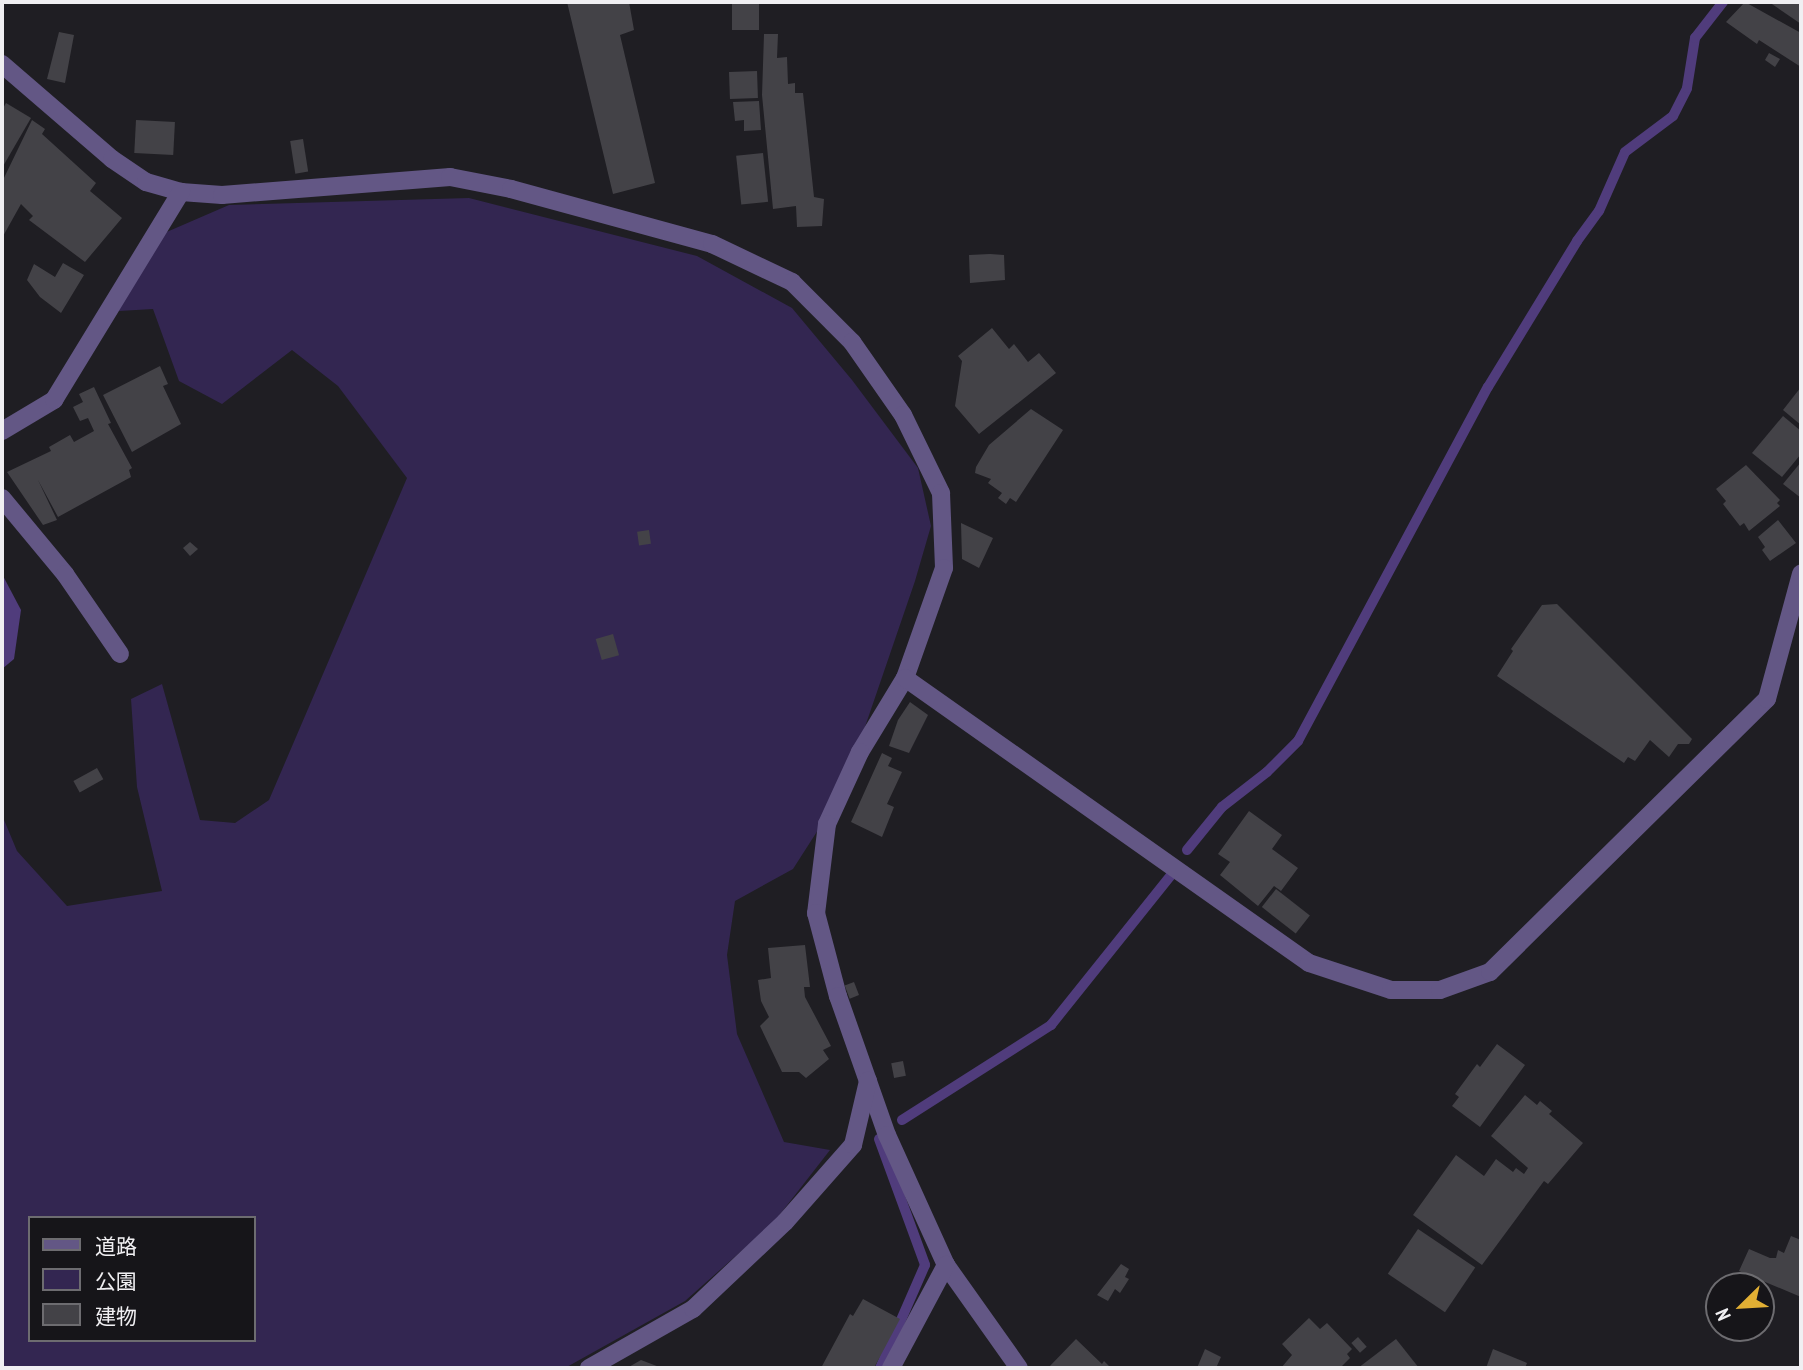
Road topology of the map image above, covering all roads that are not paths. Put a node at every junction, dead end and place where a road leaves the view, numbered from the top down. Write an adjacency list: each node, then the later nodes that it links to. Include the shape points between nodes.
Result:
1 (2, 64): 2 (street, via 112,159 146,182)
2 (181, 192): 3 (street, via 54,400); 7 (street, via 222,195 450,177 712,244 792,282 852,342 903,415 941,493 944,568)
3 (2, 431)
4 (2, 498): 6 (street, via 65,573)
5 (1801, 574): 7 (street, via 1767,699 1489,972 1440,990 1391,990 1309,962)
6 (120, 654)
7 (905, 678): 8 (street, via 860,752 827,824 816,913)
8 (868, 1082): 9 (street); 10 (street, via 853,1145 785,1222 693,1309)
9 (946, 1265): 11 (street); 12 (street)
10 (589, 1368)
11 (891, 1368)
12 (1019, 1368)

